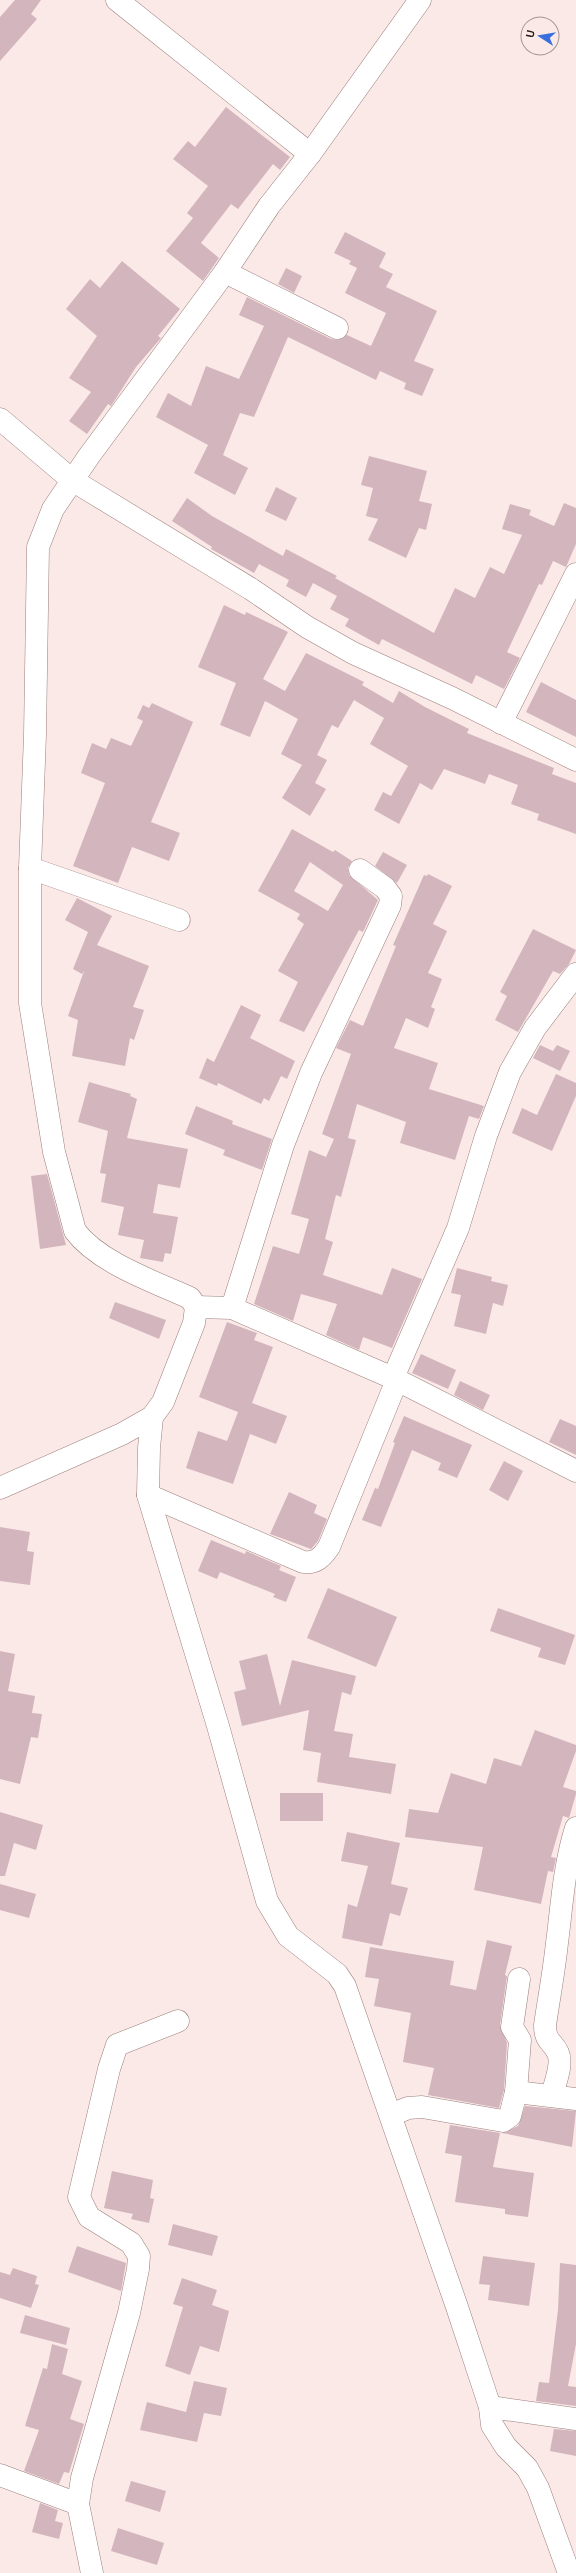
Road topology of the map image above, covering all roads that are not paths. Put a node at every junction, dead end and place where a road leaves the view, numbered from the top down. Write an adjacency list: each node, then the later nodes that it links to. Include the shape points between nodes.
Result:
1 (117, 0): 3 (street)
2 (420, 0): 3 (street)
3 (310, 154): 4 (street, via 269,206)
4 (225, 272): 5 (street); 7 (street)
5 (337, 328)
6 (0, 419): 7 (street)
7 (72, 480): 9 (street, via 251,589 314,631 353,653); 11 (street, via 53,509 38,547)
8 (576, 574): 9 (street)
9 (501, 723): 10 (street)
10 (576, 760)
11 (30, 868): 13 (street); 15 (street, via 30,1003 54,1152 75,1231 81,1240 102,1255 190,1298)
12 (360, 870): 16 (street, via 385,888 391,896 390,905 311,1073 283,1145)
13 (179, 920)
14 (576, 974): 17 (street, via 534,1028 510,1072 486,1136 458,1228)
15 (196, 1307): 16 (street); 18 (street, via 194,1323 163,1402)
16 (232, 1308): 17 (street)
17 (395, 1379): 19 (street); 21 (street, via 329,1547 311,1563 303,1562)
18 (152, 1417): 20 (street, via 122,1434); 21 (street)
19 (576, 1471)
20 (0, 1488)
21 (148, 1495): 28 (street, via 268,1901 288,1936 337,1974 345,1986)
22 (576, 1828): 26 (street, via 563,1886 558,1943 545,2025 546,2038 558,2052 560,2059)
23 (519, 1979): 25 (street, via 512,2028 520,2040)
24 (178, 2021): 32 (street, via 117,2045 79,2197 89,2217 130,2243 139,2256 129,2313 82,2478)
25 (516, 2092): 26 (street); 28 (street, via 510,2116 504,2121 422,2107 408,2108)
26 (552, 2094): 27 (street)
27 (576, 2099)
28 (391, 2115): 29 (street)
29 (490, 2407): 30 (street); 34 (street, via 492,2425 498,2437 527,2468 538,2488)
30 (576, 2418)
31 (0, 2475): 32 (street)
32 (78, 2504): 33 (street)
33 (92, 2573)
34 (569, 2573)

